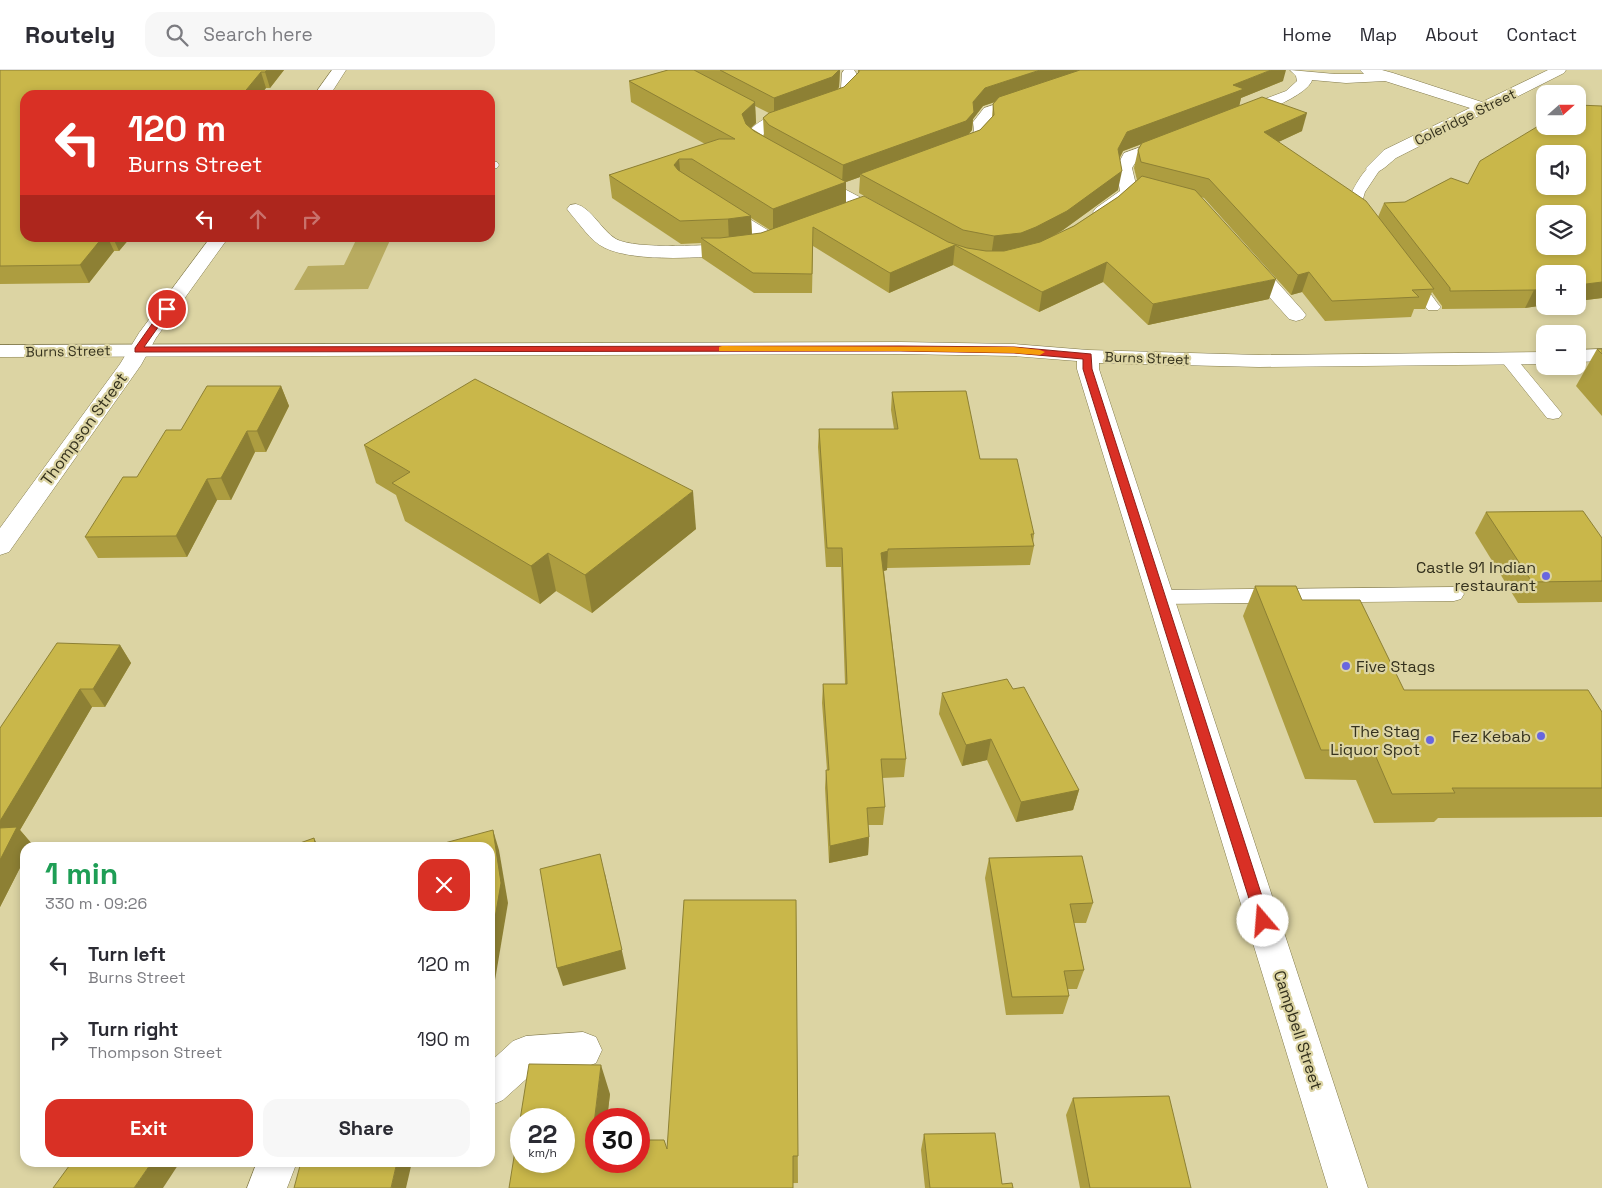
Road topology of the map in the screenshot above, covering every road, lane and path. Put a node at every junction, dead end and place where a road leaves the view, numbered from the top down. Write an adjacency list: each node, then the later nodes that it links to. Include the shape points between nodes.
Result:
1 (340, 70): 9 (street)
2 (1367, 70): 8 (street)
3 (1549, 71): 11 (street, Coleridge Street)
4 (830, 72): 7 (street)
5 (867, 72): 7 (street)
6 (1300, 72): 8 (street, via 1320,78 1350,80); 14 (street, via 1305,82 1291,94)
7 (849, 73): 13 (street, via 850,89 838,100)
8 (1388, 76): 11 (street)
9 (326, 90)
10 (1045, 92): 16 (street, via 990,111 981,122 982,132 971,144)
11 (1484, 108): 17 (street, Coleridge Street, via 1390,154)
12 (754, 113): 13 (street)
13 (772, 122): 19 (street, via 756,132 754,141)
14 (1220, 122)
15 (1184, 136): 24 (street, via 1130,157 1124,168 1137,188)
16 (943, 155)
17 (1374, 168): 26 (lane, via 1355,202)
18 (860, 185): 19 (street)
19 (840, 193): 21 (street)
20 (702, 196): 22 (street, via 780,238 754,247 721,250 629,250 610,243)
21 (865, 206): 23 (street); 25 (street)
22 (576, 209)
23 (840, 216)
24 (1090, 221)
25 (897, 224)
26 (1377, 232)
27 (215, 242): 32 (street, Thompson Street)
28 (1236, 248): 31 (street)
29 (1400, 262): 30 (lane)
30 (1433, 307)
31 (1296, 316)
32 (138, 350): 33 (street, Burns Street); 35 (street, Burns Street, via 900,348 1014,350); 40 (street, Thompson Street)
33 (0, 352)
34 (1602, 355): 36 (street)
35 (1088, 356): 38 (street, Burns Street, via 1259,361); 42 (street, Campbell Street, via 1088,369)
36 (1586, 356)
37 (1536, 358): 38 (street, Burns Street)
38 (1509, 360): 39 (lane)
39 (1553, 414)
40 (0, 546)
41 (1454, 594): 42 (lane)
42 (1160, 597): 47 (street, Campbell Street)
43 (583, 1050): 44 (street, via 526,1054)
44 (495, 1082)
45 (275, 1167): 46 (street)
46 (267, 1188)
47 (1348, 1188)

